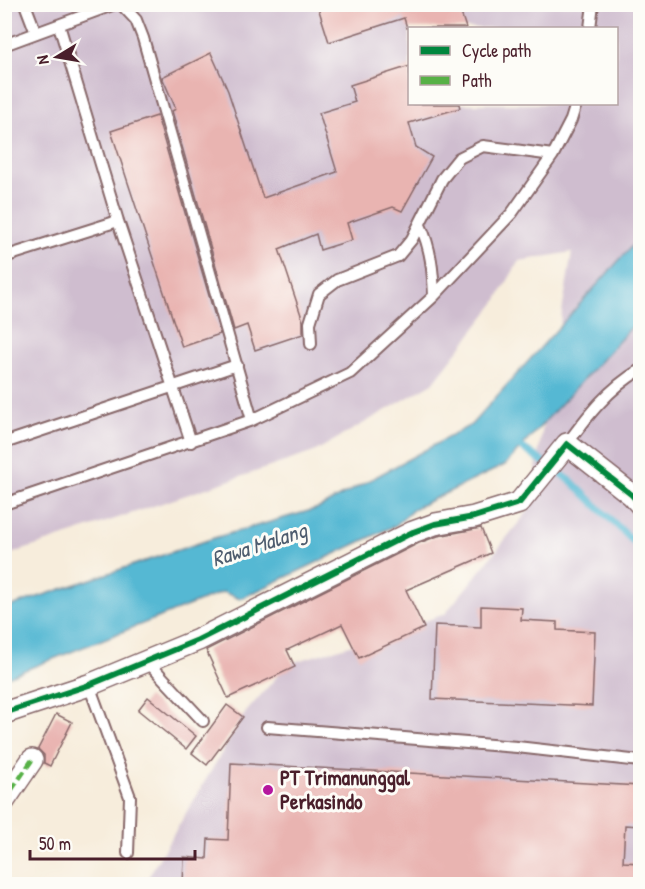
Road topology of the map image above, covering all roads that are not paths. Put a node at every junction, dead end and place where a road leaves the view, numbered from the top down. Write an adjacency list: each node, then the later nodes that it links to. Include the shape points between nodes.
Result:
1 (25, 4): 7 (lane)
2 (115, 4): 5 (lane)
3 (121, 4): 16 (lane, via 136,20 143,38)
4 (593, 4): 6 (lane)
5 (59, 25): 7 (lane); 11 (lane)
6 (590, 27)
7 (36, 33): 8 (lane)
8 (4, 45)
9 (576, 105): 10 (lane)
10 (553, 155): 12 (lane, via 483,146 469,152 442,179); 14 (lane, via 512,213)
11 (118, 221): 13 (lane); 18 (lane)
12 (420, 225): 14 (lane, via 429,250); 15 (lane, via 398,256 337,280 319,294 310,323)
13 (4, 257)
14 (434, 296): 19 (lane, via 350,373)
15 (311, 344)
16 (237, 365): 18 (lane); 19 (lane)
17 (640, 370): 22 (lane, via 614,387)
18 (173, 387): 20 (lane); 21 (lane)
19 (252, 420): 20 (lane)
20 (191, 441): 23 (lane)
21 (4, 443)
22 (563, 449): 24 (street); 25 (street, via 519,503 413,532 204,637)
23 (4, 504)
24 (640, 504)
25 (147, 661): 26 (street); 28 (lane)
26 (89, 686): 27 (street); 33 (lane, via 130,796)
27 (4, 713)
28 (203, 721)
29 (267, 727): 31 (lane)
30 (32, 760): 32 (street)
31 (640, 760)
32 (4, 801)
33 (128, 853)

